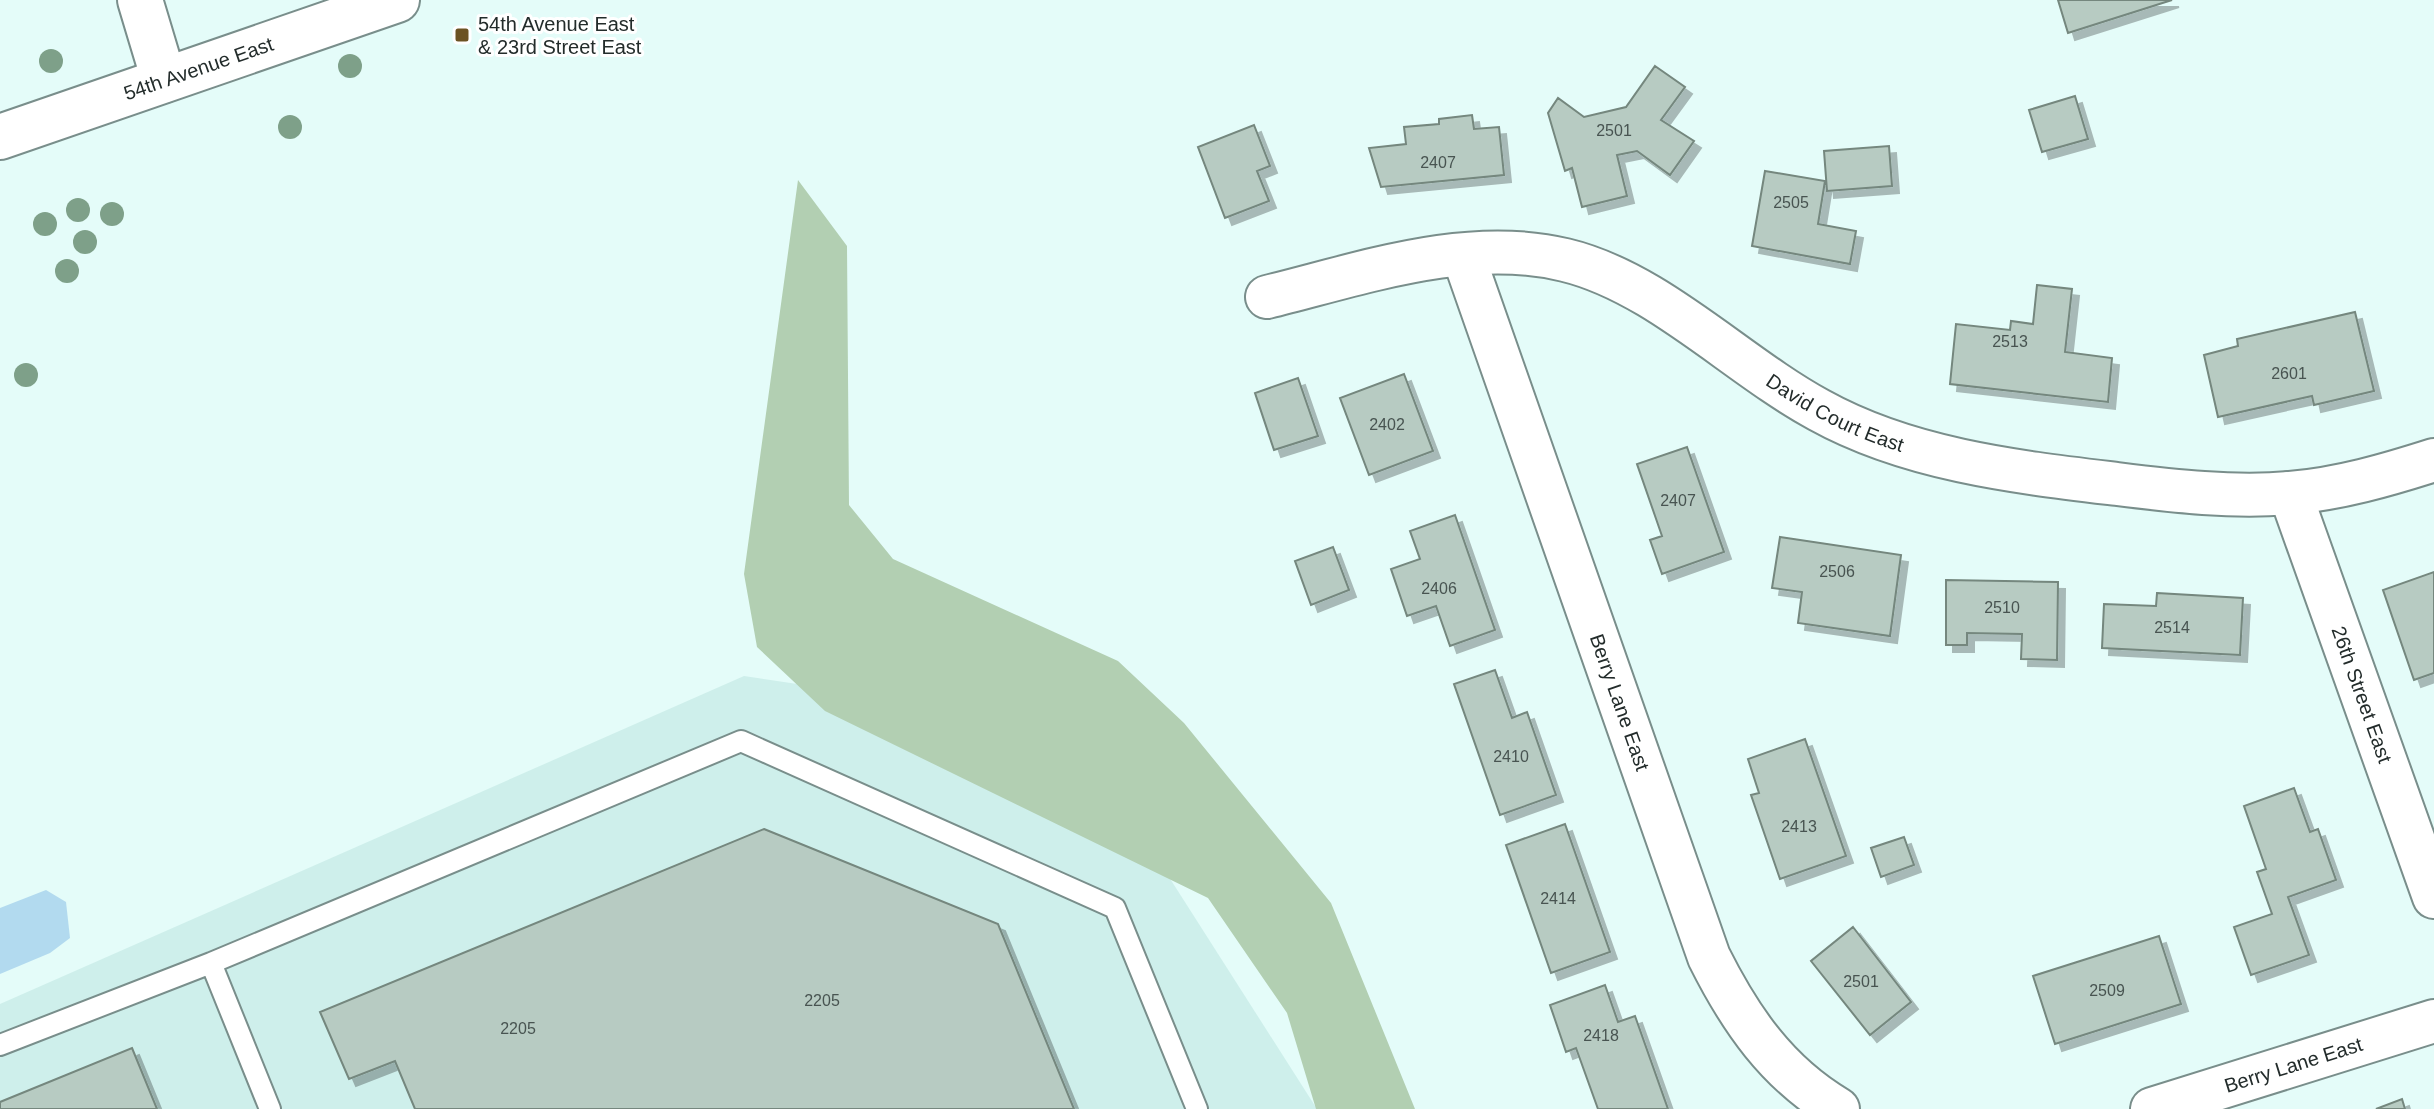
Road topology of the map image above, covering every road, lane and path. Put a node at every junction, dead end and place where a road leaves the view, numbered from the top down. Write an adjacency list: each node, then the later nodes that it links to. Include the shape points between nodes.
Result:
1 (140, 0): 4 (main road)
2 (397, 0): 3 (main road, 54th Avenue East)
3 (324, 12): 4 (main road, 54th Avenue East)
4 (164, 80): 5 (main road, 54th Avenue East)
5 (0, 137)
6 (1463, 255): 7 (street, David Court East); 9 (street, David Court East, via 1530,254 1596,270 1663,307 1821,412 1909,447 2087,480 2205,492); 16 (street, Berry Lane East, via 1709,957 1765,1048)
7 (1267, 297)
8 (2434, 460): 9 (street, David Court East, via 2383,476)
9 (2290, 493): 10 (street, 26th Street East)
10 (2434, 897)
11 (211, 963): 13 (lane); 14 (lane); 15 (lane, via 741,741 1115,908)
12 (2434, 1021): 17 (street, Berry Lane East)
13 (0, 1045)
14 (270, 1109)
15 (1197, 1109)
16 (1838, 1109)
17 (2152, 1109)

